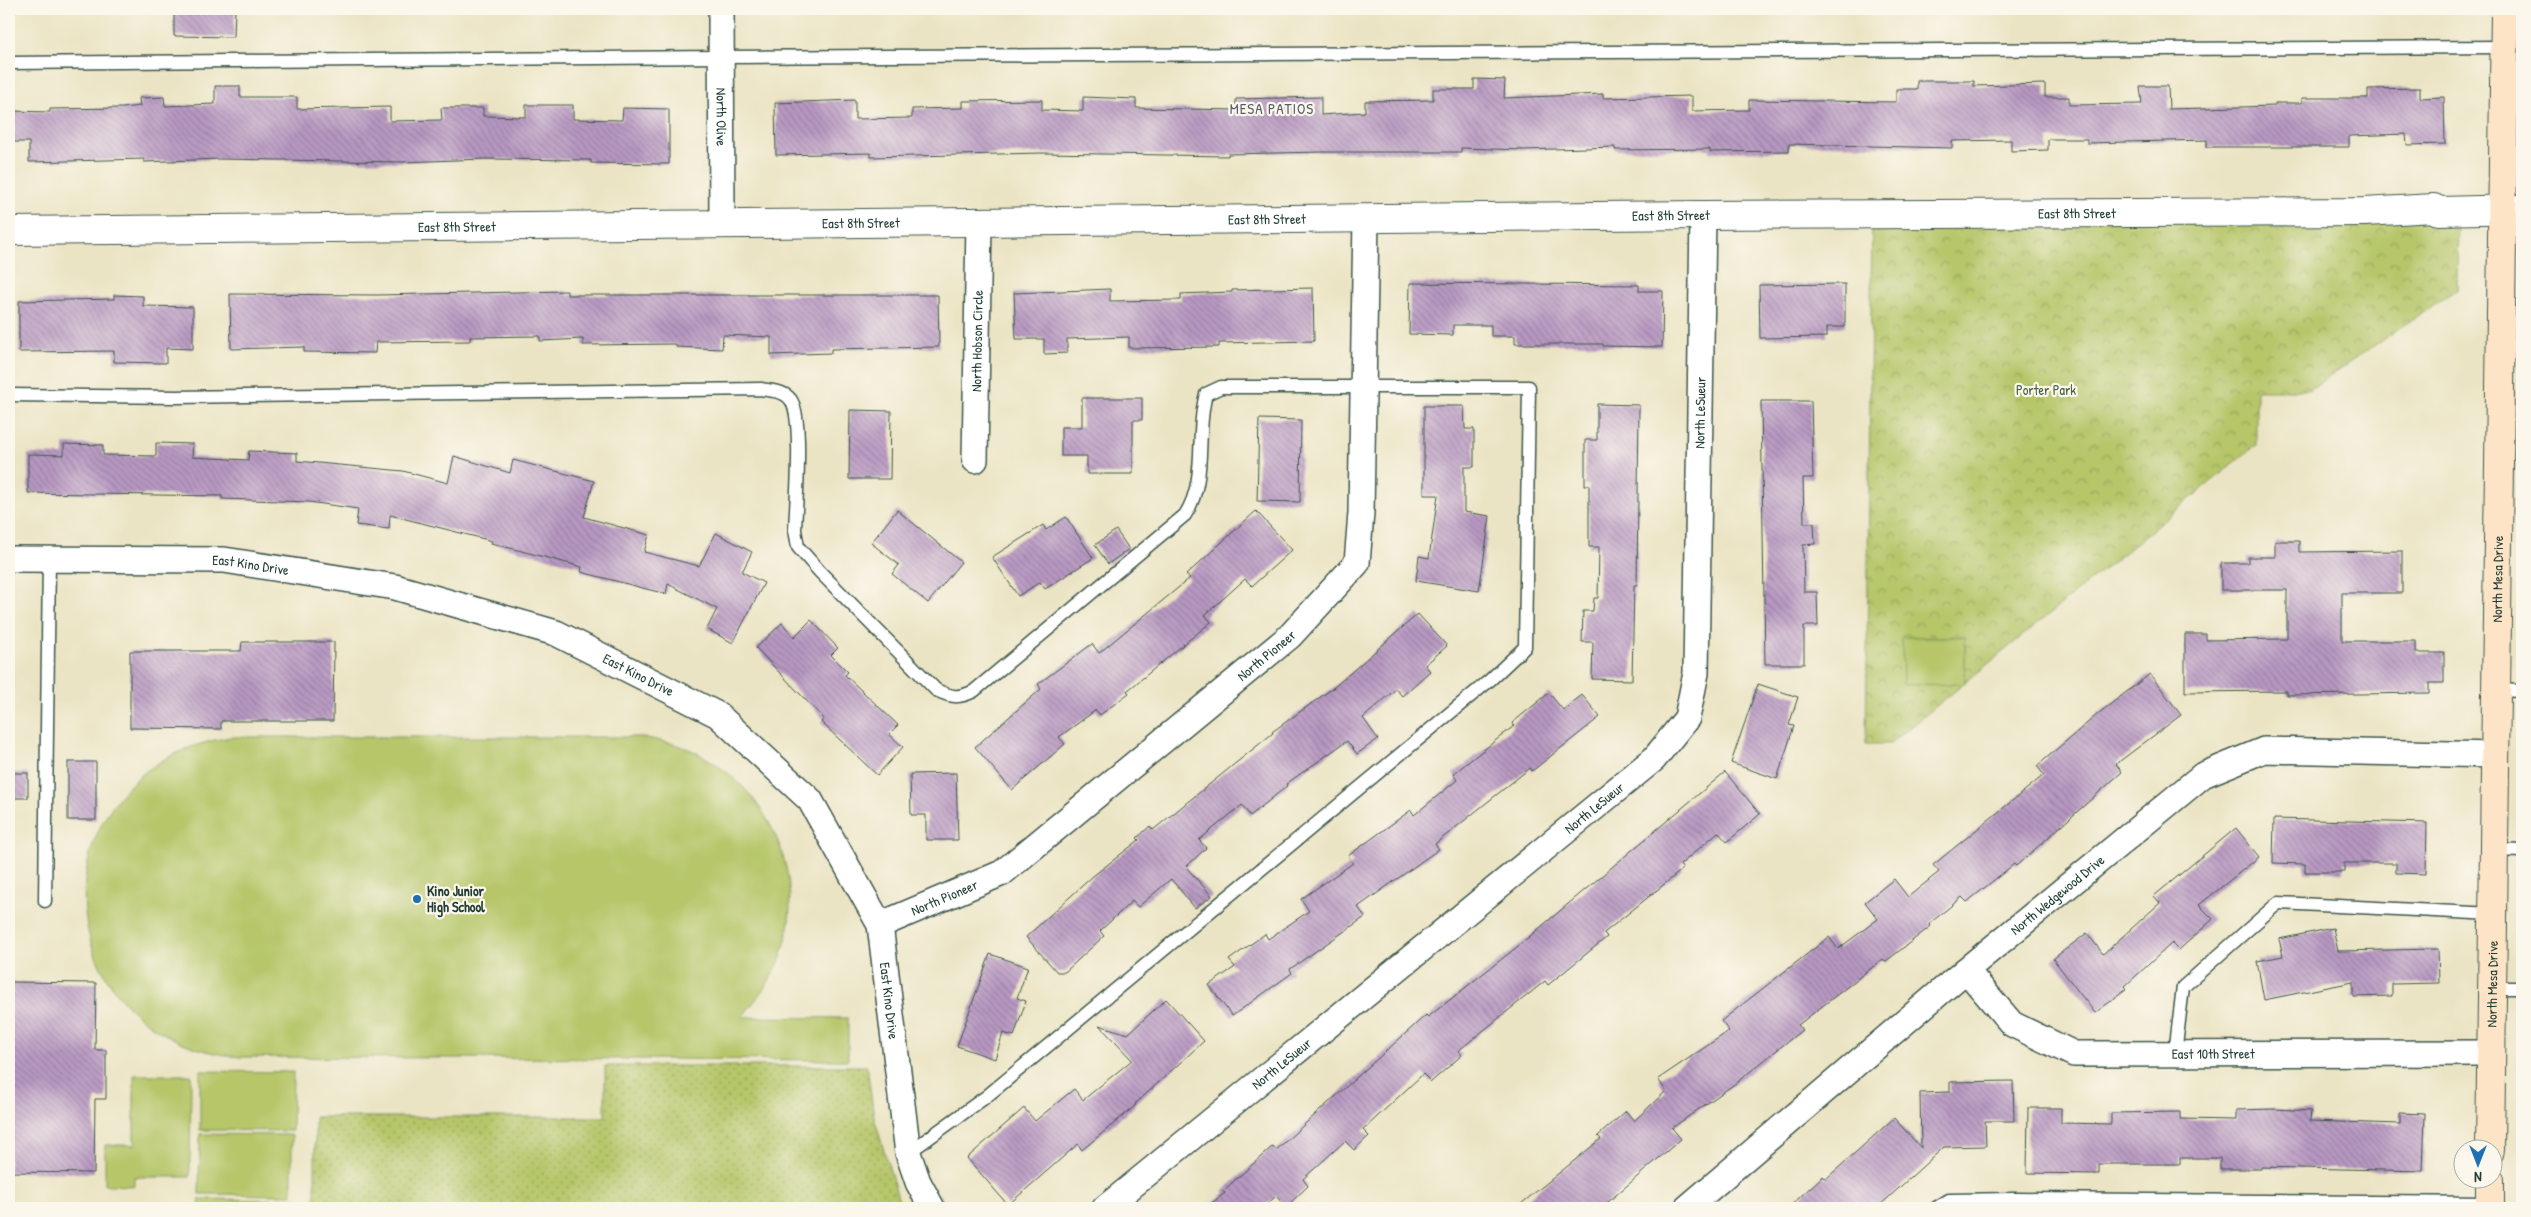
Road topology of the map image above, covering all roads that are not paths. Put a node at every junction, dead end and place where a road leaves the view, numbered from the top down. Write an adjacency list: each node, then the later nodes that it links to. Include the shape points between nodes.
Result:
1 (721, 9): 4 (street, North Olive)
2 (2505, 9): 3 (main road, North Mesa Drive)
3 (2505, 47): 4 (lane); 6 (main road, North Mesa Drive)
4 (721, 57): 5 (lane); 10 (street, North Olive)
5 (9, 63)
6 (2513, 210): 7 (street, East 8th Street); 17 (main road, North Mesa Drive)
7 (1704, 215): 8 (street, East 8th Street); 33 (street, North LeSueur, via 1696,673 1687,718 1654,759)
8 (1366, 218): 9 (street, East 8th Street); 12 (street, North Pioneer)
9 (978, 222): 10 (street, East 8th Street); 14 (street, North Hobson Circle)
10 (722, 224): 11 (street, East 8th Street)
11 (9, 231)
12 (1363, 386): 13 (lane, via 1220,387 1206,394 1202,409 1197,490 1185,515 974,691 960,698 936,690 798,546 795,530 797,420 792,400 781,392 176,397); 23 (street, North Pioneer, via 1362,513 1357,563 1290,636 1002,873); 30 (lane, via 1530,387 1525,647 1490,680 988,1096)
13 (9, 395)
14 (975, 460)
15 (9, 559): 16 (street, East Kino Drive)
16 (49, 559): 21 (lane); 23 (street, East Kino Drive, via 224,560 394,587 556,633 718,715 810,800)
17 (2509, 691): 18 (main road, North Mesa Drive)
18 (2496, 754): 19 (main road, North Mesa Drive); 24 (street, North Wedgewood Drive, via 2264,750 2203,775)
19 (2494, 850): 20 (lane); 22 (main road, North Mesa Drive)
20 (2522, 851)
21 (45, 901)
22 (2493, 914): 25 (main road, North Mesa Drive); 28 (lane, via 2278,903 2183,987)
23 (880, 925): 30 (street, East Kino Drive)
24 (1966, 970): 28 (street, East 10th Street, via 2012,1024 2074,1054); 34 (street, North Wedgewood Drive)
25 (2492, 988): 26 (lane); 27 (main road, North Mesa Drive)
26 (2522, 988)
27 (2491, 1053): 28 (street, East 10th Street); 29 (main road, North Mesa Drive)
28 (2175, 1054)
29 (2490, 1140)
30 (908, 1154): 32 (street, East Kino Drive)
31 (2490, 1197): 35 (lane, via 1949,1200)
32 (932, 1208)
33 (1105, 1208)
34 (1687, 1208)
35 (1936, 1208)

